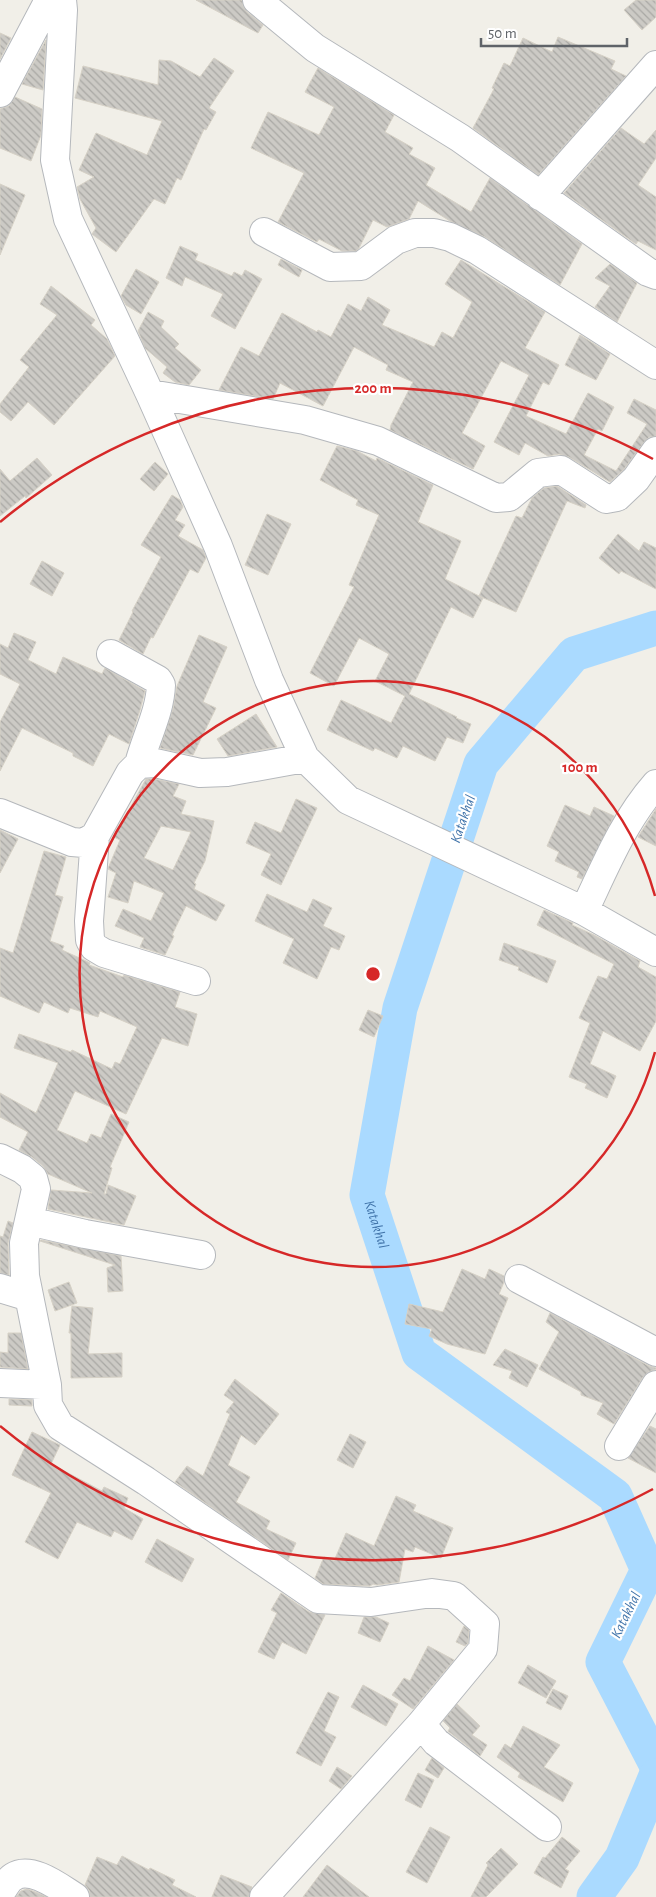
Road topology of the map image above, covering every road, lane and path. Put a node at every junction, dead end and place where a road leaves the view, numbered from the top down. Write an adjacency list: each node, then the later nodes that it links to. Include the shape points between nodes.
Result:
1 (49, 0): 5 (street)
2 (62, 0): 10 (street, via 55,160 68,220)
3 (257, 0): 6 (street, via 315,48 460,138)
4 (656, 65): 6 (street)
5 (0, 92)
6 (540, 196): 8 (street)
7 (264, 232): 9 (street, via 330,267 347,268 361,266 396,240 415,234 434,233 450,237 477,250)
8 (656, 275)
9 (656, 365)
10 (150, 394): 11 (street, via 305,420 378,441 496,498 509,497 538,473 561,470 606,499 618,497); 13 (street, via 218,546 269,680)
11 (656, 451)
12 (111, 654): 14 (street, via 153,676 161,685 156,714)
13 (305, 758): 14 (street, via 227,772 200,773 154,763); 18 (street, via 348,800)
14 (139, 764): 17 (street, via 130,773)
15 (656, 784): 18 (street, via 643,799 619,840)
16 (0, 813): 17 (street, via 72,842 84,843)
17 (95, 836): 20 (street, via 89,921 90,940 94,947)
18 (584, 911): 19 (street)
19 (656, 952)
20 (196, 982)
21 (0, 1158): 22 (street, via 33,1178 36,1189)
22 (29, 1221): 23 (street); 26 (street, via 24,1251)
23 (201, 1255)
24 (519, 1279): 27 (street)
25 (0, 1288): 26 (street)
26 (29, 1297): 29 (street)
27 (656, 1352)
28 (0, 1383): 29 (street)
29 (47, 1385): 32 (street, via 48,1405 60,1426 318,1599 371,1602 432,1593 454,1596 484,1624 483,1649)
30 (656, 1385): 31 (street)
31 (619, 1446)
32 (421, 1724): 33 (street, via 436,1742); 36 (street)
33 (547, 1827)
34 (0, 1893): 35 (street, via 11,1878 22,1873 47,1880)
35 (74, 1897)
36 (264, 1897)

